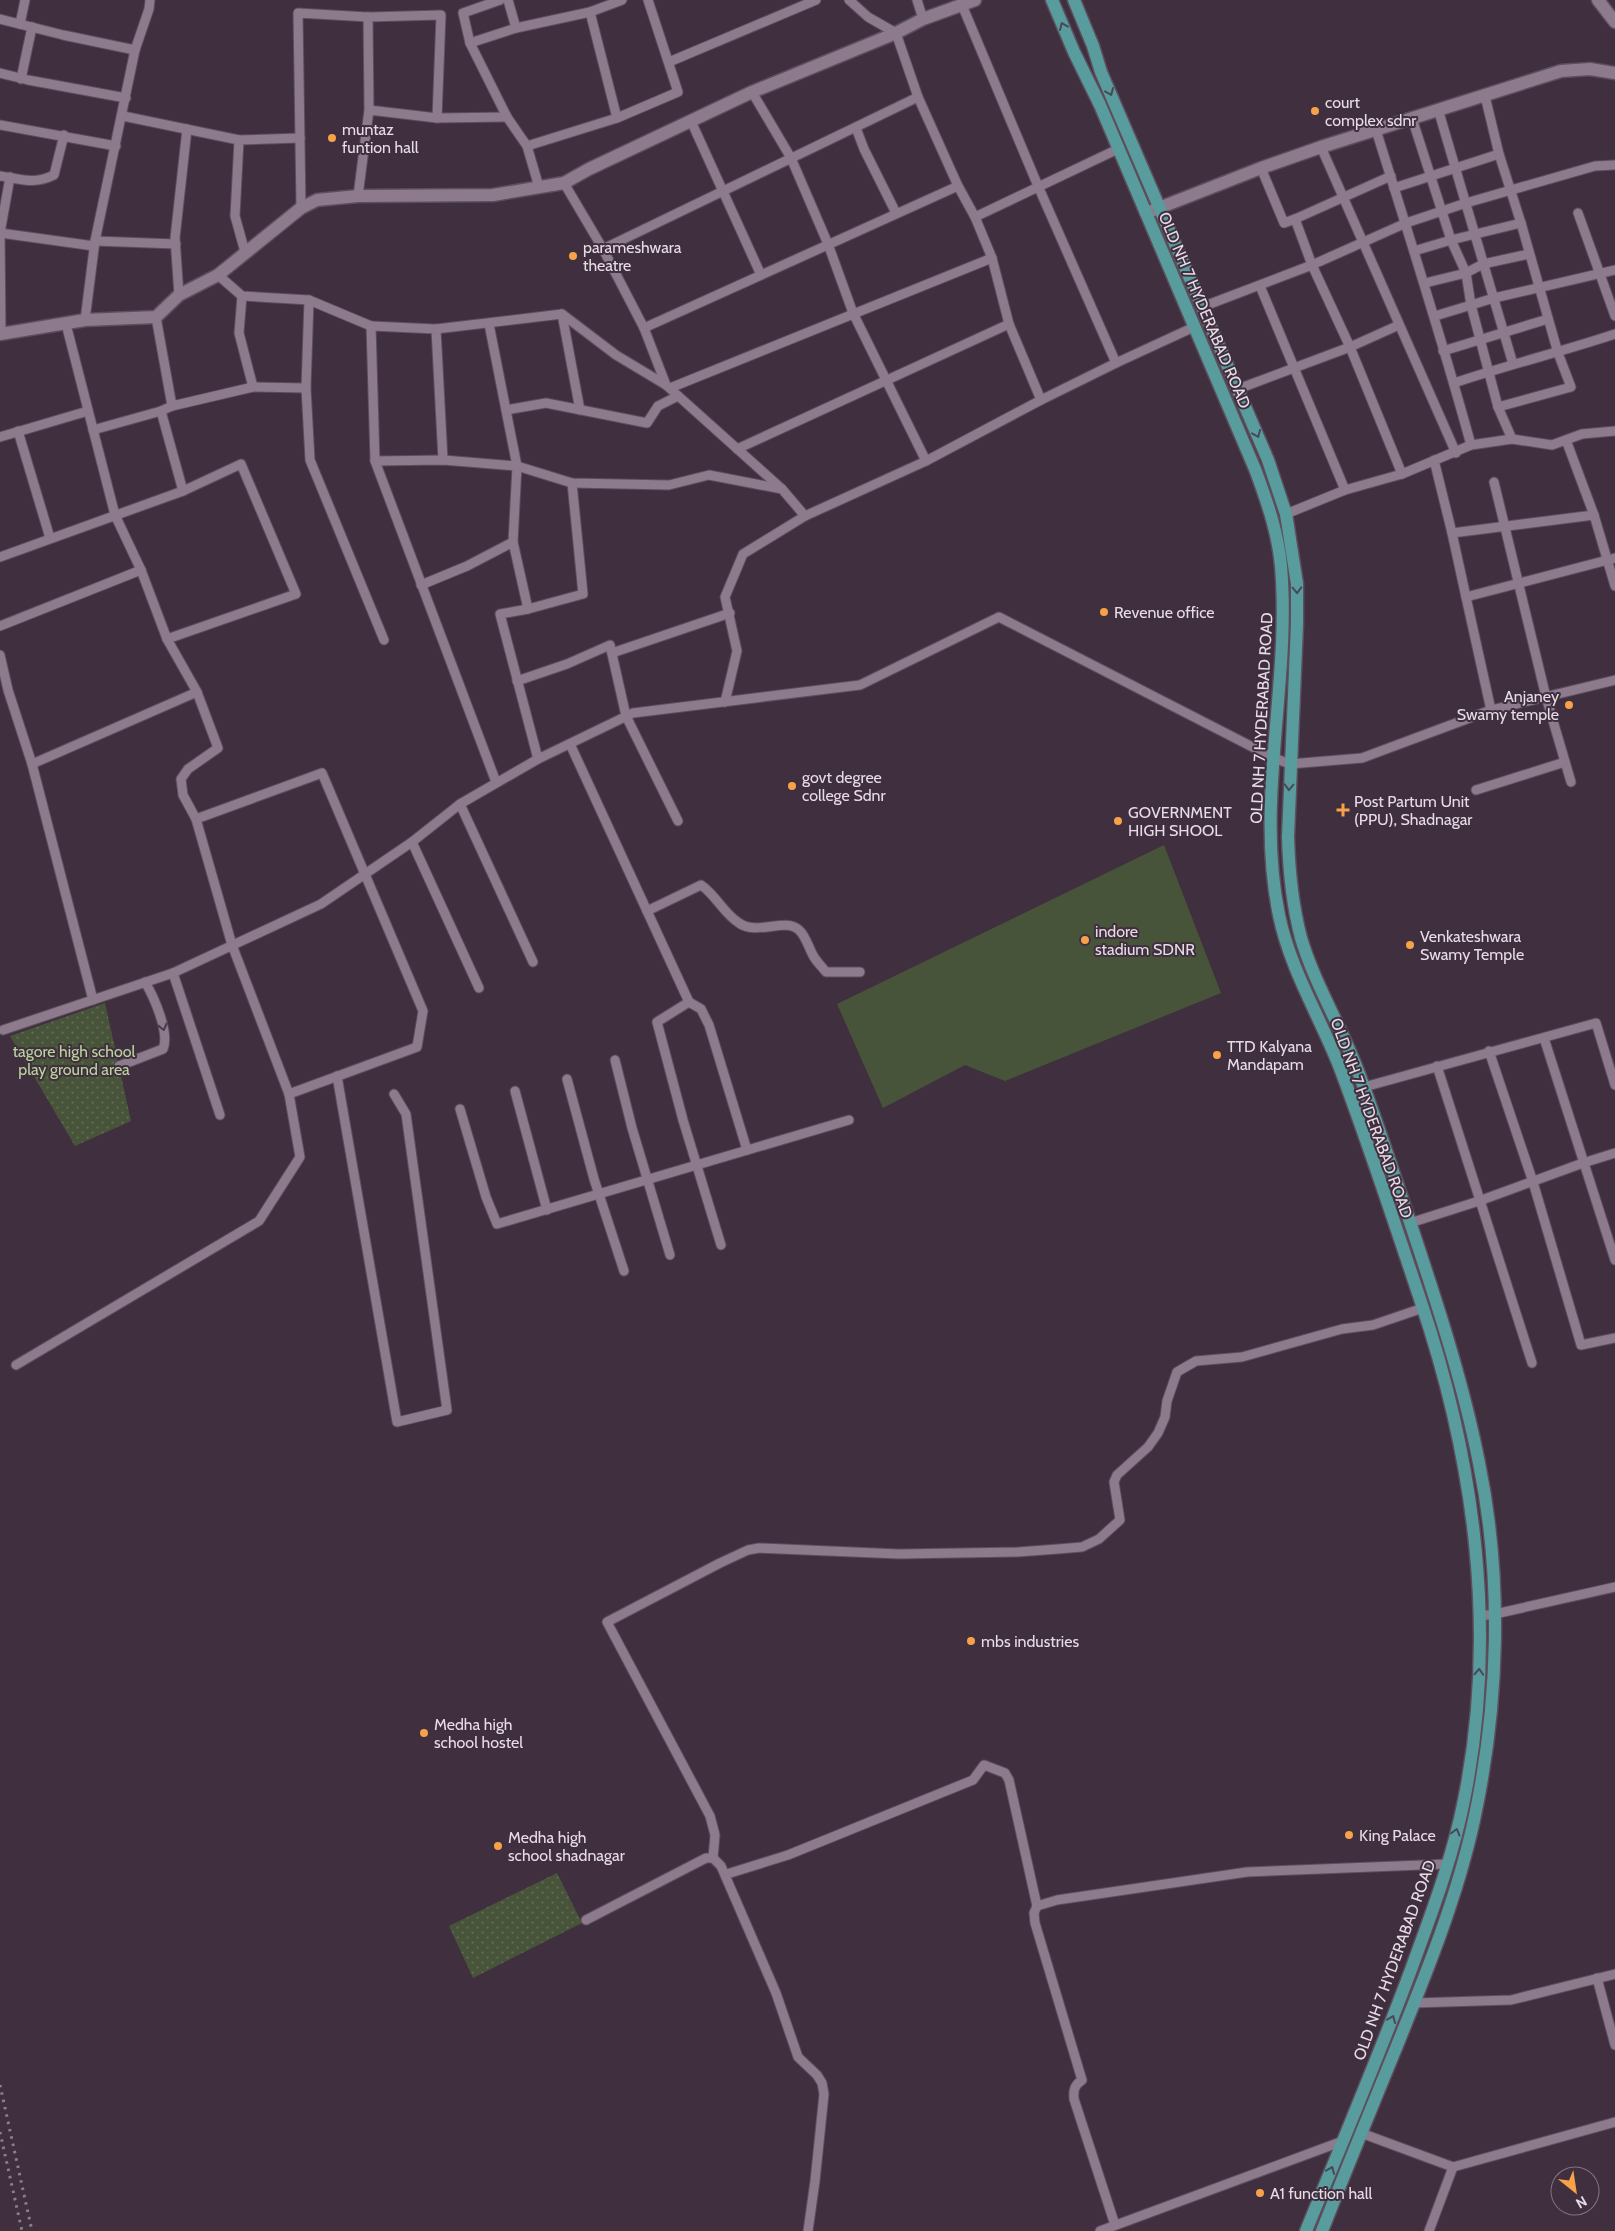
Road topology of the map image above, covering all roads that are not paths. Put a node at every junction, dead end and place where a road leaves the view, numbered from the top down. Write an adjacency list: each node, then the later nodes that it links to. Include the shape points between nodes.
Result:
1 (25, 0): 20 (street)
2 (150, 0): 25 (street)
3 (500, 0): 24 (street, via 464,13)
4 (508, 0): 22 (street)
5 (622, 0): 15 (street)
6 (648, 0): 26 (street)
7 (816, 0): 26 (street)
8 (848, 0): 23 (street, via 868,17)
9 (917, 0): 19 (street)
10 (975, 0): 14 (main road)
11 (1052, 0): 52 (main road, OLD NH 7 HYDERABAD ROAD, one-way to 11)
12 (1074, 0): 73 (main road, OLD NH 7 HYDERABAD ROAD, one-way to 73)
13 (1598, 0): 16 (main road)
14 (962, 5): 19 (main road); 64 (street)
15 (590, 12): 22 (street); 39 (street)
16 (1613, 15)
17 (368, 17): 35 (street); 38 (street, via 441,15); 47 (street, via 298,13)
18 (0, 19): 20 (street)
19 (923, 19): 23 (main road)
20 (20, 24): 21 (street)
21 (32, 27): 25 (street); 29 (street)
22 (516, 28): 24 (street)
23 (896, 33): 30 (main road); 32 (street)
24 (470, 43): 37 (street)
25 (135, 50): 33 (street)
26 (669, 62): 39 (street, via 678,92)
27 (0, 72): 29 (street)
28 (1615, 73): 31 (main road, via 1561,71)
29 (21, 79): 33 (street)
30 (752, 92): 41 (main road); 54 (street)
31 (1485, 96): 34 (main road); 53 (street)
32 (918, 97): 43 (street); 63 (street)
33 (126, 98): 36 (street)
34 (1438, 109): 40 (main road); 57 (street)
35 (369, 110): 38 (street); 69 (street)
36 (123, 116): 44 (street); 49 (street)
37 (507, 117): 38 (street); 50 (street)
38 (437, 118)
39 (617, 118): 50 (street)
40 (1412, 118): 45 (main road); 60 (street)
41 (691, 121): 62 (main road); 67 (street)
42 (0, 125): 46 (street)
43 (856, 128): 54 (street); 75 (street)
44 (187, 130): 48 (street); 87 (street)
45 (1376, 130): 51 (main road); 59 (street)
46 (64, 135): 49 (street); 61 (street, via 54,175 42,181 29,182)
47 (300, 138): 48 (street); 72 (street)
48 (239, 140): 91 (street, via 235,216)
49 (116, 146): 86 (street)
50 (527, 146): 65 (street)
51 (1321, 148): 56 (main road); 70 (street)
52 (1118, 150): 64 (street); 76 (main road, OLD NH 7 HYDERABAD ROAD)
53 (1499, 154): 57 (street); 68 (street)
54 (791, 158): 67 (street); 88 (street)
55 (1615, 165): 68 (street, via 1595,166)
56 (1261, 168): 73 (main road); 79 (street, via 1284,223)
57 (1455, 168): 60 (street); 71 (street)
58 (0, 176): 61 (street)
59 (1390, 176): 66 (street); 70 (street)
60 (1431, 176): 66 (street); 74 (street)
61 (10, 178): 82 (street)
62 (564, 183): 65 (main road); 89 (street)
63 (958, 186): 75 (street); 78 (street)
64 (1038, 186): 78 (street); 132 (street)
65 (539, 187): 69 (main road, via 493,195)
66 (1394, 188): 80 (street)
67 (723, 191): 89 (street); 100 (street)
68 (1510, 191): 71 (street); 81 (street)
69 (358, 196): 72 (main road, via 317,200)
70 (1343, 198): 79 (street); 85 (street)
71 (1466, 203): 74 (street); 83 (street)
72 (301, 208): 91 (main road)
73 (1159, 208): 76 (main road); 109 (main road, OLD NH 7 HYDERABAD ROAD)
74 (1442, 210): 80 (street); 84 (street)
75 (896, 213): 88 (street)
76 (1146, 213): 122 (main road, OLD NH 7 HYDERABAD ROAD)
77 (1578, 213): 98 (street)
78 (975, 217): 93 (street)
79 (1295, 219): 95 (street)
80 (1406, 223): 85 (street); 90 (street)
81 (1521, 223): 83 (street); 92 (street)
82 (0, 234): 86 (street); 126 (street)
83 (1475, 235): 84 (street); 94 (street)
84 (1451, 240): 90 (street); 97 (street)
85 (1362, 241): 95 (street); 120 (street)
86 (94, 244): 87 (street); 116 (street)
87 (176, 244): 104 (street)
88 (828, 244): 100 (street); 110 (street)
89 (603, 249): 123 (street)
90 (1414, 251): 101 (street)
91 (245, 252): 99 (main road)
92 (1529, 254): 94 (street); 103 (street)
93 (992, 258): 110 (street); 119 (street)
94 (1483, 264): 97 (street); 106 (street)
95 (1312, 265): 102 (street); 129 (street)
96 (1615, 270): 98 (street)
97 (1466, 273): 101 (street); 108 (street)
98 (1601, 273): 103 (street); 113 (street)
99 (218, 275): 104 (main road); 105 (street)
100 (761, 275): 123 (street)
101 (1425, 283): 112 (street)
102 (1260, 286): 109 (street); 134 (street)
103 (1539, 287): 106 (street); 115 (street)
104 (179, 294): 114 (main road)
105 (242, 296): 107 (street); 138 (street, via 239,333)
106 (1494, 298): 108 (street); 125 (street)
107 (308, 300): 121 (street); 140 (street)
108 (1471, 306): 112 (street); 128 (street)
109 (1202, 307): 141 (main road, OLD NH 7 HYDERABAD ROAD)
110 (853, 313): 136 (street); 139 (street)
111 (562, 314): 118 (street); 139 (street, via 616,355); 148 (street)
112 (1435, 316): 130 (street)
113 (1615, 316)
114 (156, 317): 116 (main road); 144 (street)
115 (1548, 319): 125 (street); 131 (street)
116 (85, 320): 117 (main road)
117 (66, 324): 126 (main road); 146 (street)
118 (489, 324): 124 (street); 147 (street)
119 (1009, 324): 136 (street); 143 (street)
120 (1399, 325): 129 (street); 158 (street)
121 (371, 326): 124 (street); 162 (street)
122 (1194, 327): 132 (street); 201 (main road, OLD NH 7 HYDERABAD ROAD, via 1266,497 1281,563 1283,605)
123 (644, 328): 139 (street)
124 (436, 329): 159 (street)
125 (1504, 333): 128 (street); 133 (street)
126 (0, 334)
127 (1615, 334): 131 (street)
128 (1480, 340): 130 (street); 135 (street)
129 (1350, 347): 134 (street); 164 (street)
130 (1443, 352): 137 (street)
131 (1558, 353): 133 (street); 145 (street, via 1571,387)
132 (1116, 363): 143 (street)
133 (1513, 364): 135 (street)
134 (1293, 367): 141 (street); 168 (street)
135 (1489, 372): 137 (street); 145 (street)
136 (887, 380): 157 (street); 161 (street)
137 (1454, 383): 156 (street)
138 (252, 387): 140 (street); 144 (street)
139 (668, 387): 142 (street)
140 (306, 388): 189 (street, via 310,460)
141 (1238, 390): 171 (main road, OLD NH 7 HYDERABAD ROAD, one-way to 171, via 1268,460)
142 (678, 396): 148 (street, via 658,406 648,424); 157 (street)
143 (1041, 400): 161 (street)
144 (172, 406): 149 (street)
145 (1498, 407): 154 (street)
146 (88, 410): 150 (street); 151 (street)
147 (506, 410): 148 (street, via 546,403); 163 (street)
148 (580, 410)
149 (161, 411): 150 (street); 169 (street)
150 (93, 430): 170 (street)
151 (18, 431): 153 (street); 176 (street)
152 (1615, 431): 155 (street, via 1582,434)
153 (0, 437)
154 (1512, 440): 155 (street, via 1552,445); 156 (street)
155 (1566, 440): 172 (street)
156 (1470, 445): 158 (street)
157 (737, 449): 167 (street)
158 (1456, 453): 160 (street)
159 (443, 460): 162 (street); 163 (street)
160 (1434, 460): 164 (street); 175 (street)
161 (926, 461): 173 (street)
162 (375, 462): 182 (street)
163 (516, 466): 166 (street); 177 (street)
164 (1402, 474): 168 (street)
165 (1494, 482): 174 (street)
166 (572, 483): 167 (street, via 669,484 709,475); 185 (street, via 583,594)
167 (782, 489): 173 (street)
168 (1345, 490): 171 (street)
169 (183, 491): 170 (street); 188 (street, via 241,464 296,594)
170 (115, 514): 176 (street); 180 (street)
171 (1286, 514): 205 (main road, OLD NH 7 HYDERABAD ROAD, one-way to 205, via 1297,584)
172 (1594, 515): 174 (street); 179 (street)
173 (805, 516): 186 (street, via 743,554 725,597)
174 (1505, 526): 175 (street); 181 (street)
175 (1452, 533): 184 (street)
176 (50, 538): 178 (street)
177 (513, 542): 182 (street); 185 (street)
178 (0, 556)
179 (1612, 558): 181 (street); 183 (street)
180 (141, 570): 187 (street); 188 (street)
181 (1520, 583): 184 (street); 196 (street)
182 (421, 585): 206 (street)
183 (1615, 586)
184 (1466, 597): 198 (street)
185 (528, 608): 193 (street, via 500,614)
186 (730, 613): 190 (street); 197 (street, via 737,651)
187 (0, 626)
188 (167, 639): 195 (street)
189 (384, 640)
190 (612, 653): 193 (street, via 610,645); 199 (street)
191 (0, 655): 194 (street)
192 (1615, 680): 196 (street)
193 (517, 681): 202 (street)
194 (4, 691): 204 (street)
195 (197, 692): 204 (street); 210 (street, via 218,748 188,768 181,779 183,795)
196 (1546, 697): 198 (street); 203 (street)
197 (725, 702): 199 (street, via 633,712); 201 (street, via 860,685 999,617)
198 (1491, 710): 205 (street, via 1362,758)
199 (626, 716): 200 (street); 211 (street)
200 (570, 744): 202 (street); 214 (street)
201 (1274, 758): 205 (street); 253 (main road, OLD NH 7 HYDERABAD ROAD, via 1271,839 1274,883 1284,936 1292,962 1340,1070)
202 (538, 759): 206 (street)
203 (1565, 762): 207 (street); 208 (street)
204 (32, 764): 221 (street)
205 (1290, 764): 232 (main road, OLD NH 7 HYDERABAD ROAD, one-way to 232, via 1288,845 1293,905 1302,940)
206 (496, 782): 209 (street)
207 (1571, 782)
208 (1476, 790)
209 (460, 804): 212 (street); 216 (street)
210 (196, 819): 213 (street, via 322,773); 215 (street)
211 (678, 821)
212 (412, 842): 213 (street); 220 (street)
213 (366, 874): 215 (street, via 321,904); 229 (street, via 423,1011 417,1046)
214 (647, 911): 217 (street, via 700,885 708,889 740,925 758,929 788,925 799,930 826,972); 222 (street)
215 (232, 945): 218 (street); 234 (street)
216 (532, 962)
217 (860, 972)
218 (173, 973): 219 (street); 237 (street)
219 (145, 982): 221 (street); 227 (street, one-way to 227, via 155,1003 166,1043 163,1049)
220 (479, 988)
221 (93, 1000): 223 (street)
222 (689, 1002): 239 (street, via 701,1009 710,1025); 242 (street, via 657,1022)
223 (3, 1030)
224 (1544, 1038): 225 (street); 231 (street, via 1596,1023); 241 (street)
225 (1489, 1051): 228 (street); 244 (street)
226 (614, 1060): 243 (street)
227 (119, 1066)
228 (1437, 1066): 232 (street); 246 (street)
229 (337, 1076): 234 (street); 235 (street, via 397,1422 447,1410 406,1114)
230 (567, 1079): 245 (street)
231 (1615, 1085)
232 (1364, 1087): 248 (main road, OLD NH 7 HYDERABAD ROAD)
233 (516, 1091): 247 (street)
234 (289, 1094): 256 (street, via 300,1157 260,1222)
235 (394, 1094)
236 (460, 1109): 247 (street, via 497,1224)
237 (220, 1115)
238 (848, 1120): 239 (street)
239 (747, 1150): 242 (street)
240 (1615, 1153): 241 (street)
241 (1583, 1163): 244 (street); 251 (street)
242 (697, 1165): 243 (street); 249 (street)
243 (648, 1180): 245 (street); 250 (street)
244 (1532, 1182): 246 (street); 254 (street, via 1581,1345)
245 (599, 1194): 247 (street); 252 (street)
246 (1479, 1201): 248 (street); 255 (street)
247 (547, 1210)
248 (1410, 1223): 258 (main road, OLD NH 7 HYDERABAD ROAD, via 1456,1365 1480,1467)
249 (721, 1245)
250 (670, 1255)
251 (1615, 1260)
252 (624, 1270)
253 (1423, 1308): 259 (main road, OLD NH 7 HYDERABAD ROAD, via 1454,1417 1464,1466 1479,1572); 260 (street, via 1373,1325 1342,1329 1242,1356 1196,1361 1177,1372 1158,1433 1114,1482 1120,1520 1109,1532 1082,1547 907,1554 759,1548 720,1562 607,1622 710,1816 715,1835)
254 (1615, 1338)
255 (1532, 1363)
256 (16, 1365)
257 (1615, 1587): 258 (street)
258 (1495, 1614): 259 (street); 267 (main road, OLD NH 7 HYDERABAD ROAD, via 1489,1726 1474,1821 1455,1891)
259 (1480, 1616): 261 (main road, OLD NH 7 HYDERABAD ROAD, one-way to 259, via 1465,1797 1474,1736)
260 (713, 1858): 262 (street); 264 (street, via 706,1858)
261 (1448, 1864): 263 (street, via 1247,1872 1057,1900); 271 (main road, OLD NH 7 HYDERABAD ROAD, one-way to 261, via 1399,2003)
262 (727, 1874): 263 (street, via 788,1855 974,1780 984,1765 1004,1773 1009,1780); 274 (street, via 776,1993 798,2057 822,2083 824,2094)
263 (1037, 1906): 273 (street, via 1035,1923 1082,2080 1073,2090 1074,2099)
264 (586, 1920)
265 (1615, 1974): 266 (street)
266 (1597, 1978): 267 (street, via 1510,2000); 268 (street)
267 (1414, 2002): 270 (main road, OLD NH 7 HYDERABAD ROAD)
268 (1615, 2045)
269 (1615, 2122): 272 (street)
270 (1361, 2134): 272 (street); 277 (main road, OLD NH 7 HYDERABAD ROAD)
271 (1343, 2141): 273 (street); 276 (main road, OLD NH 7 HYDERABAD ROAD, one-way to 271)
272 (1452, 2167): 278 (street)
273 (1116, 2225): 275 (street)
274 (808, 2231)
275 (1100, 2231)
276 (1306, 2231)
277 (1322, 2231)
278 (1429, 2231)

